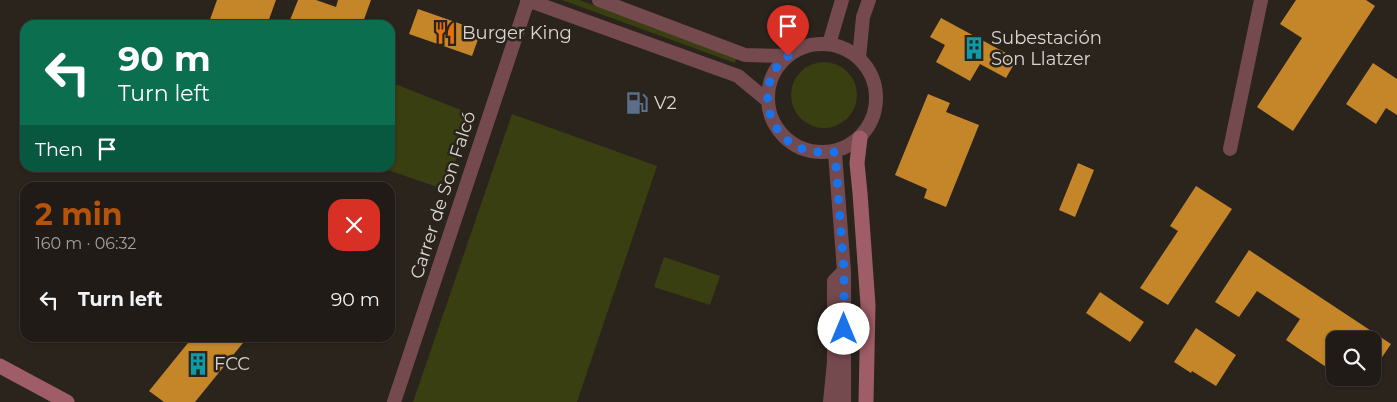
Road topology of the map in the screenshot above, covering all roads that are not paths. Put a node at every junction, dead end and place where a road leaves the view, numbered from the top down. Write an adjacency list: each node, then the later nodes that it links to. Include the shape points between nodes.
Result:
1 (527, 0): 9 (street, via 738,76); 16 (street, Carrer de Son Falcó)
2 (598, 0): 7 (street, via 745,55)
3 (842, 0): 6 (street)
4 (869, 0): 8 (street)
5 (1261, 0): 11 (street)
6 (828, 44): 7 (street, via 800,48); 8 (street, via 850,51)
7 (788, 56): 9 (street, via 776,68 769,83)
8 (859, 58): 10 (street, via 870,72 876,89 876,107)
9 (767, 100): 12 (street, via 770,117 779,133 793,145 809,152)
10 (860, 138): 12 (street); 19 (street, via 857,163 868,305)
11 (1230, 149)
12 (835, 152): 13 (street)
13 (844, 271): 17 (street, via 834,281 834,362); 18 (street)
14 (0, 366): 15 (street)
15 (67, 402)
16 (394, 402)
17 (830, 402)
18 (844, 402)
19 (866, 402)

